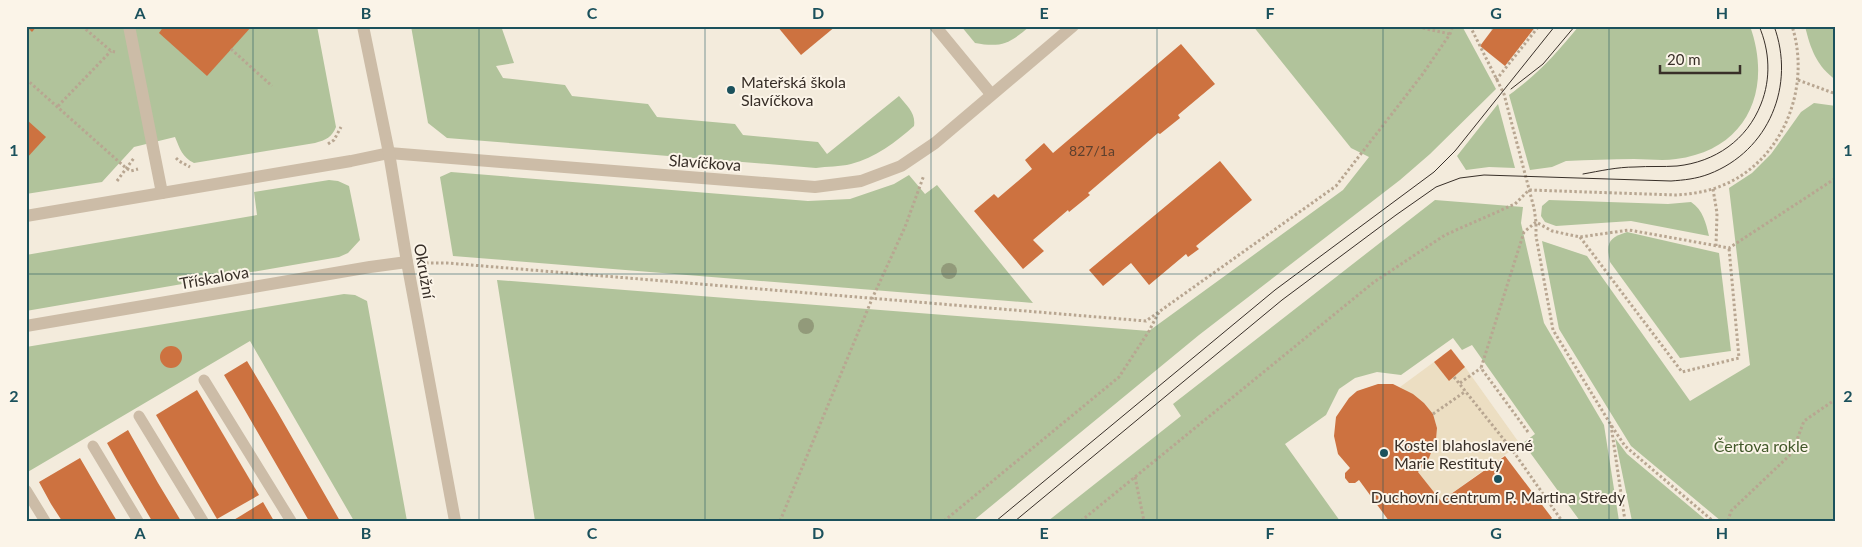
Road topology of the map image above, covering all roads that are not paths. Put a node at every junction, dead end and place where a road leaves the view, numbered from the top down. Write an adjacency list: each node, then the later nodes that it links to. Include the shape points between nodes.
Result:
1 (129, 26): 7 (street)
2 (362, 26): 6 (street, Okružní)
3 (935, 26): 5 (street)
4 (1073, 26): 5 (street, Slavíčkova)
5 (991, 94): 6 (street, Slavíčkova, via 934,143 901,166 861,181 815,187)
6 (389, 152): 7 (street); 9 (street, Okružní)
7 (162, 193): 8 (street)
8 (26, 216)
9 (407, 262): 10 (street, Třískalova); 19 (street, Okružní)
10 (26, 326)
11 (204, 380): 18 (lane)
12 (139, 416): 17 (lane)
13 (93, 446): 16 (lane)
14 (26, 490): 15 (lane)
15 (45, 521)
16 (138, 521)
17 (203, 521)
18 (291, 521)
19 (455, 521)

